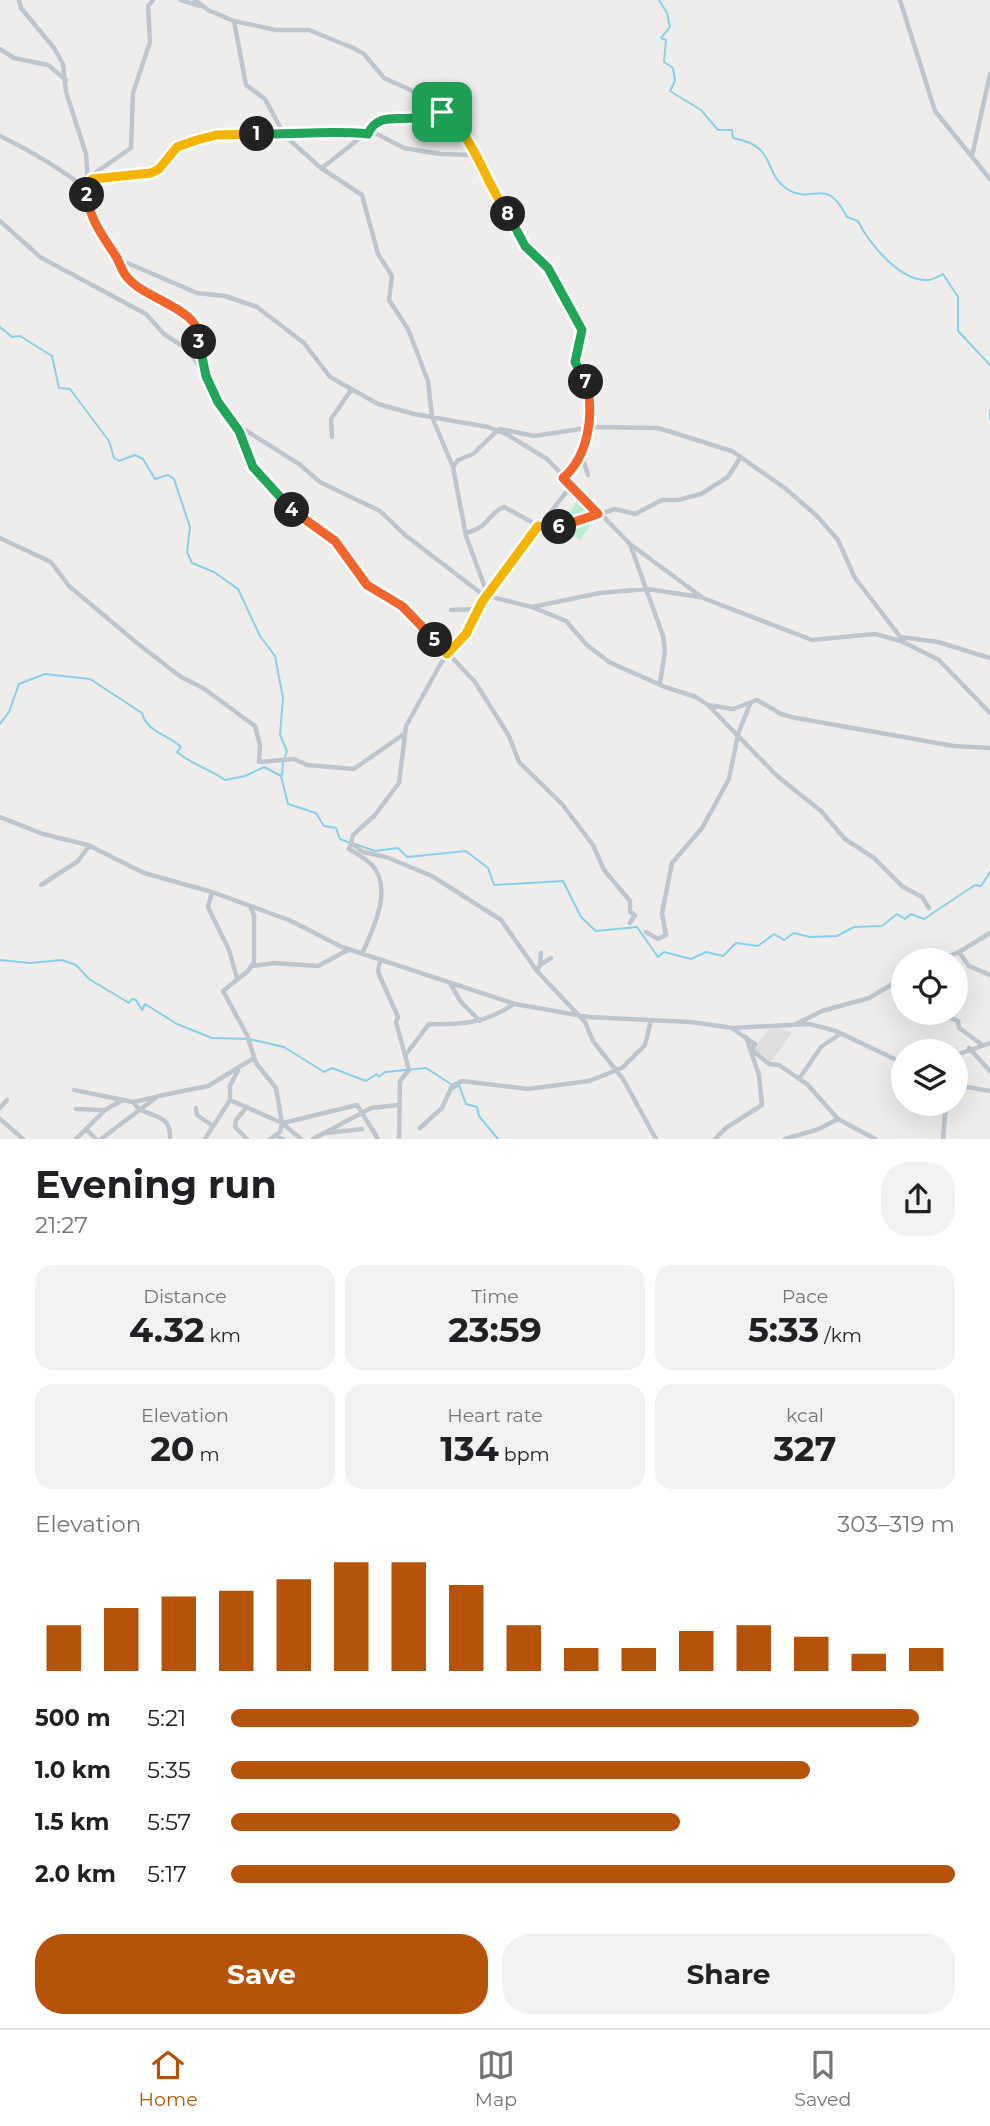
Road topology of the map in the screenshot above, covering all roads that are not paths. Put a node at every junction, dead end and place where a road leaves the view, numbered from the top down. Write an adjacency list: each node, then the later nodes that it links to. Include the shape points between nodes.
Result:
1 (19, 0): 10 (street, via 56,50)
2 (153, 0): 19 (street, via 148,6 150,42 133,93 131,148 98,169)
3 (181, 0): 6 (street)
4 (195, 0): 6 (street)
5 (900, 0): 16 (street, via 935,111)
6 (203, 6): 7 (street)
7 (234, 21): 11 (street, via 276,30 309,30 354,48 382,77); 14 (street, via 244,82 265,99)
8 (0, 49): 10 (street, via 20,60 44,63)
9 (990, 74): 16 (street)
10 (66, 80): 19 (street, via 86,150)
11 (436, 108): 12 (street, via 417,117 387,117); 15 (street, via 458,125)
12 (368, 134): 14 (street, via 319,130); 15 (street, via 383,135 404,148); 17 (street, via 349,143)
13 (0, 136): 19 (street)
14 (285, 136): 17 (street); 19 (street, via 207,137 177,147 151,173)
15 (475, 155): 27 (street, via 520,239 548,268 582,330 575,362 588,387)
16 (972, 156): 18 (street)
17 (321, 168): 24 (street, via 363,196 378,254 392,276 388,300 408,328 428,381)
18 (990, 179)
19 (88, 184): 21 (street, via 92,222)
20 (0, 221): 22 (street, via 35,254 150,317 163,333 187,349)
21 (118, 259): 22 (street, via 127,278 196,322); 23 (street, via 197,293 257,307 286,327 310,349 326,373)
22 (206, 376): 25 (street)
23 (351, 390): 24 (street, via 392,409); 29 (street, via 331,419)
24 (432, 417): 26 (street); 32 (street)
25 (234, 423): 42 (street, via 320,482 380,511); 49 (street, via 257,474 294,512 337,543 367,585 407,609)
26 (492, 428): 27 (street, via 532,436); 28 (street)
27 (586, 429): 30 (street); 31 (street, via 664,428)
28 (498, 430): 32 (street); 34 (street, via 543,456)
29 (332, 437)
30 (582, 455): 33 (street); 34 (street)
31 (740, 458): 36 (street, via 728,477 696,496 662,500 633,515 616,509); 47 (street, via 805,504 837,538 853,575)
32 (453, 467): 38 (street)
33 (589, 475)
34 (563, 478): 35 (street)
35 (571, 486): 36 (street); 37 (street)
36 (598, 514): 37 (street, via 564,526); 40 (street)
37 (538, 526): 38 (street, via 505,507 481,529); 42 (street)
38 (466, 533): 42 (street)
39 (0, 538): 55 (street, via 51,562 69,586 111,622 175,673 255,726 258,762 294,759 307,765 354,769)
40 (630, 544): 41 (street); 43 (street)
41 (647, 589): 43 (street); 44 (street); 51 (street, via 664,645)
42 (487, 597): 44 (street); 45 (street)
43 (701, 597): 48 (street, via 812,640 875,634)
44 (532, 607): 51 (street, via 568,623 609,662)
45 (478, 609): 46 (street); 49 (street, via 466,634)
46 (451, 610)
47 (901, 637): 48 (street); 50 (street, via 938,642)
48 (907, 644): 54 (street, via 939,660)
49 (447, 654): 55 (street); 67 (street, via 483,693 519,762 553,794 593,845 604,870 631,902 630,912 635,915)
50 (990, 658)
51 (659, 684): 53 (street)
52 (750, 704): 53 (street, via 728,709); 56 (street); 57 (street, via 760,701 796,718 954,746)
53 (708, 705): 56 (street)
54 (990, 713)
55 (404, 734): 61 (street, via 399,783)
56 (738, 734): 66 (street, via 847,841 922,897); 68 (street, via 729,779 702,828 672,863 662,912 666,936 658,939)
57 (990, 748)
58 (0, 817): 60 (street)
59 (0, 822): 60 (street)
60 (15, 824): 62 (street)
61 (351, 843): 73 (street, via 349,849 374,868 380,890 372,936); 79 (street, via 363,852 432,876 489,911 505,924)
62 (89, 846): 63 (street, via 78,861); 64 (street, via 142,872)
63 (41, 885)
64 (212, 892): 65 (street); 81 (street, via 208,907 225,939)
65 (248, 906): 71 (street); 78 (street, via 254,913 255,938)
66 (929, 908)
67 (630, 923)
68 (646, 932)
69 (990, 933): 70 (street)
70 (966, 948)
71 (349, 950): 73 (street); 78 (street, via 318,966 274,962)
72 (541, 953): 76 (street)
73 (362, 954): 75 (street)
74 (551, 958): 76 (street)
75 (380, 960): 82 (street); 96 (street, via 377,970 398,1017)
76 (540, 965): 79 (street)
77 (968, 965): 80 (street)
78 (250, 968): 81 (street)
79 (537, 971): 85 (street)
80 (990, 975)
81 (237, 978): 97 (street, via 223,993)
82 (450, 985): 84 (street); 87 (street)
83 (891, 985): 88 (street)
84 (514, 1004): 85 (street); 87 (street)
85 (576, 1015): 86 (street); 101 (street)
86 (651, 1020): 90 (street); 101 (street, via 643,1048)
87 (480, 1021): 96 (street, via 429,1024)
88 (794, 1025): 90 (street); 91 (street, via 813,1024)
89 (958, 1025): 94 (street)
90 (733, 1028): 92 (street)
91 (840, 1034): 98 (street); 104 (street, via 821,1047)
92 (746, 1037): 99 (street, via 755,1044 752,1050); 103 (street)
93 (990, 1043): 94 (street)
94 (981, 1044): 95 (street)
95 (969, 1048): 102 (street)
96 (406, 1055): 113 (street, via 409,1070 400,1079)
97 (254, 1057): 100 (street); 125 (street, via 276,1088)
98 (891, 1057)
99 (771, 1065): 103 (street); 104 (street, via 779,1065)
100 (239, 1069): 108 (street, via 195,1091); 111 (street, via 230,1086)
101 (616, 1070): 128 (street, via 589,1081 528,1088 458,1082 442,1108); 145 (street)
102 (990, 1071)
103 (760, 1075): 133 (street, via 761,1105)
104 (799, 1079): 124 (street)
105 (968, 1088): 107 (street)
106 (74, 1090): 110 (street)
107 (990, 1091)
108 (158, 1096): 112 (street); 119 (street)
109 (7, 1100): 115 (street)
110 (122, 1100): 112 (street); 118 (street)
111 (230, 1100): 114 (street); 126 (street)
112 (133, 1102): 119 (street)
113 (398, 1105): 121 (street); 144 (street)
114 (247, 1107): 125 (street); 139 (street, via 235,1126)
115 (0, 1108)
116 (197, 1108): 126 (street, via 197,1115)
117 (76, 1109): 118 (street)
118 (105, 1110): 130 (street)
119 (140, 1110): 136 (street); 137 (street, via 165,1119)
120 (335, 1111): 121 (street, via 357,1105); 125 (street); 127 (street)
121 (364, 1112): 127 (street); 143 (street)
122 (945, 1116): 148 (street)
123 (0, 1119): 134 (street)
124 (838, 1119): 146 (street); 147 (street)
125 (282, 1123): 132 (street); 141 (street)
126 (213, 1126): 138 (street)
127 (334, 1126): 131 (street)
128 (421, 1128)
129 (362, 1129): 131 (street)
130 (87, 1130): 135 (street); 136 (street)
131 (322, 1134): 142 (street)
132 (281, 1137): 140 (street)
133 (717, 1138)
134 (23, 1139)
135 (76, 1139)
136 (98, 1139)
137 (170, 1139)
138 (205, 1139)
139 (247, 1139)
140 (270, 1139)
141 (302, 1139)
142 (313, 1139)
143 (378, 1139)
144 (399, 1139)
145 (656, 1139)
146 (785, 1139)
147 (875, 1139)
148 (943, 1139)

